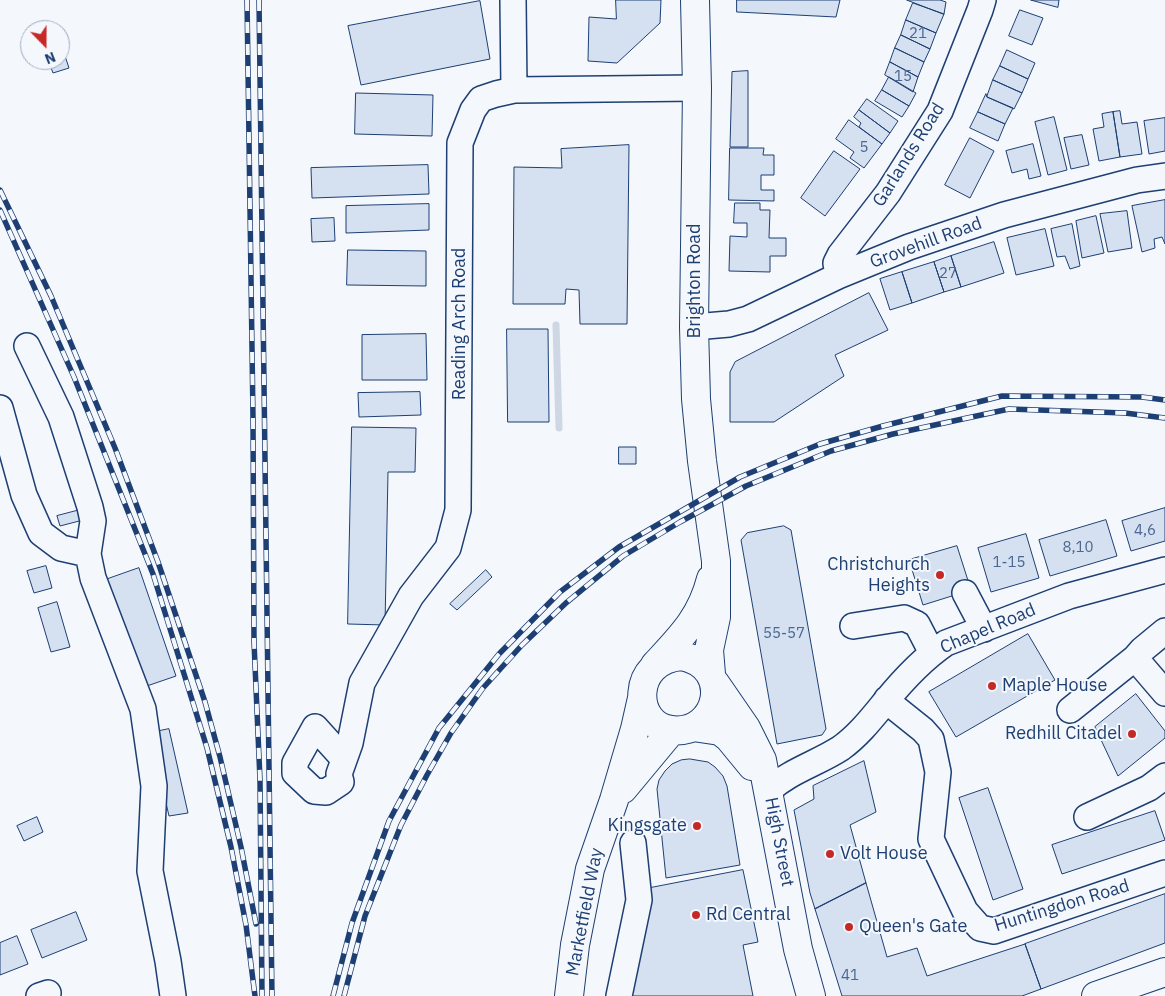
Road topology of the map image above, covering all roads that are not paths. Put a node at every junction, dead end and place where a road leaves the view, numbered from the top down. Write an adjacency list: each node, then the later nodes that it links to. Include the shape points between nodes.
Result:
1 (513, 0): 5 (street)
2 (695, 0): 4 (main road, Brighton Road)
3 (982, 0): 7 (street, Garlands Road, via 940,111 888,193 840,255 836,263)
4 (697, 88): 5 (street, Reading Arch Road); 8 (main road, Brighton Road)
5 (514, 90): 27 (street, Reading Arch Road, via 482,99 473,110 460,143 458,510 448,548 411,596 362,683)
6 (1165, 176): 7 (street, Grovehill Road, via 1004,215 909,246)
7 (838, 276): 8 (street, Grovehill Road, via 748,319)
8 (694, 327): 12 (main road, Brighton Road, via 696,399)
9 (27, 346): 11 (street, via 61,417 90,507 93,521)
10 (0, 408): 11 (street, via 24,495 41,533 62,548)
11 (88, 554): 35 (street, via 93,578 143,709 154,786 150,871)
12 (716, 561): 20 (main road, Brighton Road, via 706,598 691,625); 21 (main road, Brighton Road, via 716,617 710,650)
13 (1162, 575): 16 (street, Chapel Road, via 1069,596)
14 (965, 593): 16 (street)
15 (853, 626): 18 (street, via 904,618 917,624)
16 (984, 629): 18 (street, Chapel Road, via 946,643)
17 (1165, 631): 19 (street)
18 (932, 653): 24 (street, Chapel Road)
19 (1135, 658): 22 (street); 25 (street)
20 (650, 670): 21 (main road, via 670,657 682,656 703,665); 23 (main road, via 642,688)
21 (713, 679): 26 (main road, via 716,696 708,715); 29 (main road, High Street, via 746,728 762,760)
22 (1165, 693)
23 (642, 698): 26 (main road, via 651,719 659,726); 30 (main road, Marketfield Way)
24 (888, 699): 29 (street, Chapel Road, via 841,748 778,782); 33 (street, Huntingdon Road, via 931,739 938,772 931,839 964,911 980,928 994,931)
25 (1070, 710)
26 (682, 728): 29 (main road, High Street, via 720,731); 30 (main road, Marketfield Way)
27 (346, 750)
28 (1165, 776): 31 (street, via 1149,788)
29 (766, 784): 38 (main road, High Street, via 798,949)
30 (614, 800): 36 (main road, Marketfield Way, via 590,868 574,945)
31 (1087, 816)
32 (633, 843): 37 (street, via 639,900)
33 (1165, 873)
34 (1165, 972): 39 (main road)
35 (173, 996)
36 (569, 996)
37 (619, 996)
38 (811, 996)
39 (1096, 996)

